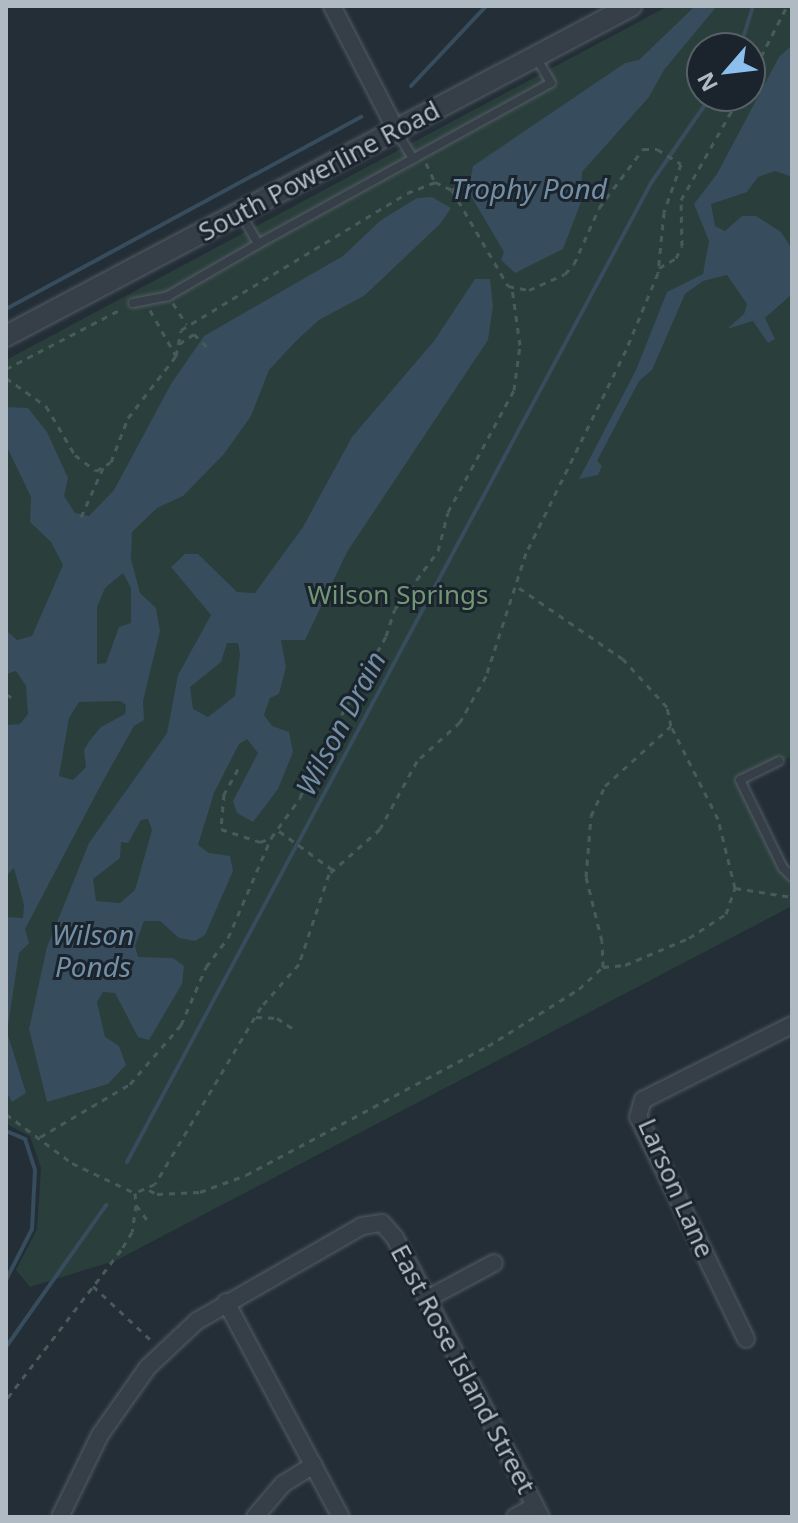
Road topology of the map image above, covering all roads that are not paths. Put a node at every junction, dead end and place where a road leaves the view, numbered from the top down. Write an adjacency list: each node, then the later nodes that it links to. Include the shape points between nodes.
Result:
1 (332, 6): 4 (street)
2 (631, 6): 3 (street, South Powerline Road)
3 (536, 57): 4 (street, South Powerline Road); 5 (lane, via 551,83)
4 (396, 130): 5 (lane); 6 (street, South Powerline Road)
5 (413, 159): 7 (lane)
6 (240, 212): 7 (lane); 9 (street, South Powerline Road)
7 (258, 244): 8 (lane, via 168,296)
8 (133, 303)
9 (6, 336)
10 (779, 761): 11 (lane, via 740,780)
11 (792, 877)
12 (792, 1025): 16 (street, Larson Lane, via 643,1100 638,1117)
13 (494, 1263): 14 (street)
14 (427, 1299): 15 (street, East Rose Island Street, via 382,1223 362,1226); 18 (street, East Rose Island Street)
15 (226, 1302): 17 (street); 19 (street, via 164,1352 100,1435)
16 (746, 1339)
17 (313, 1465): 20 (street, via 283,1484); 21 (street)
18 (538, 1512): 22 (street)
19 (60, 1517)
20 (255, 1517)
21 (341, 1517)
22 (515, 1517)

